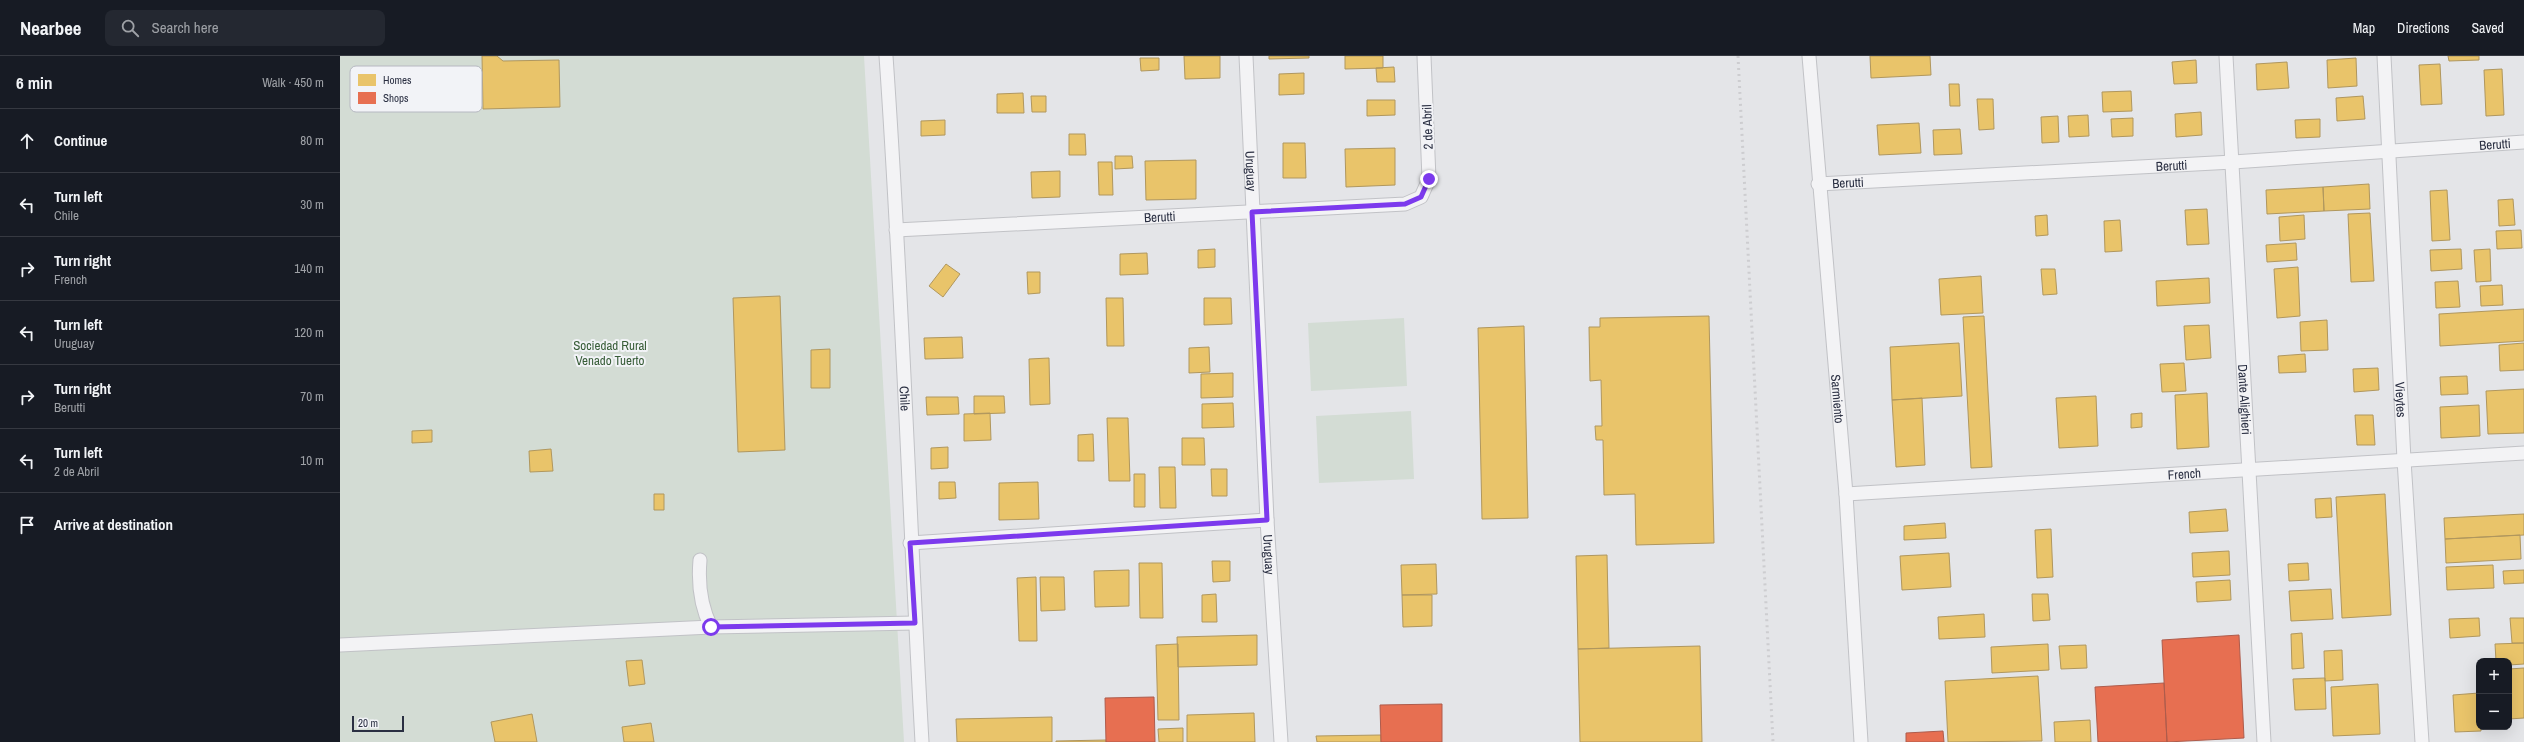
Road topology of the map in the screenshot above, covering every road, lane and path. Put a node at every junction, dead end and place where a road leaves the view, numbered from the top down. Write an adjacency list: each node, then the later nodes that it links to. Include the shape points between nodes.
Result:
1 (886, 56): 13 (street, Chile)
2 (1246, 56): 12 (street, Uruguay)
3 (1424, 56): 11 (street, 2 de Abril, via 1429,179)
4 (1809, 56): 10 (street, Sarmiento)
5 (2226, 56): 9 (street, Dante Alighieri)
6 (2384, 56): 8 (street, Vieytes)
7 (2524, 142): 8 (street, Berutti)
8 (2387, 152): 9 (street, Berutti); 15 (street, Vieytes)
9 (2233, 162): 10 (street, Berutti); 16 (street, Dante Alighieri)
10 (1818, 184): 17 (street, Sarmiento)
11 (1421, 197): 12 (street, Berutti, via 1405,204)
12 (1252, 212): 13 (street, Berutti); 18 (street, Uruguay)
13 (896, 230): 19 (street, Chile)
14 (2524, 453): 15 (street, French)
15 (2404, 460): 16 (street, French); 28 (street, Vieytes)
16 (2249, 470): 17 (street, French); 27 (street, Dante Alighieri)
17 (1846, 494): 26 (street, Sarmiento)
18 (1267, 520): 19 (street); 25 (street, Uruguay)
19 (910, 543): 21 (street, Chile)
20 (700, 560): 22 (street, via 703,612)
21 (915, 623): 22 (street); 24 (street, Chile)
22 (711, 627): 23 (street)
23 (340, 645)
24 (922, 742)
25 (1281, 742)
26 (1861, 742)
27 (2264, 742)
28 (2422, 742)

